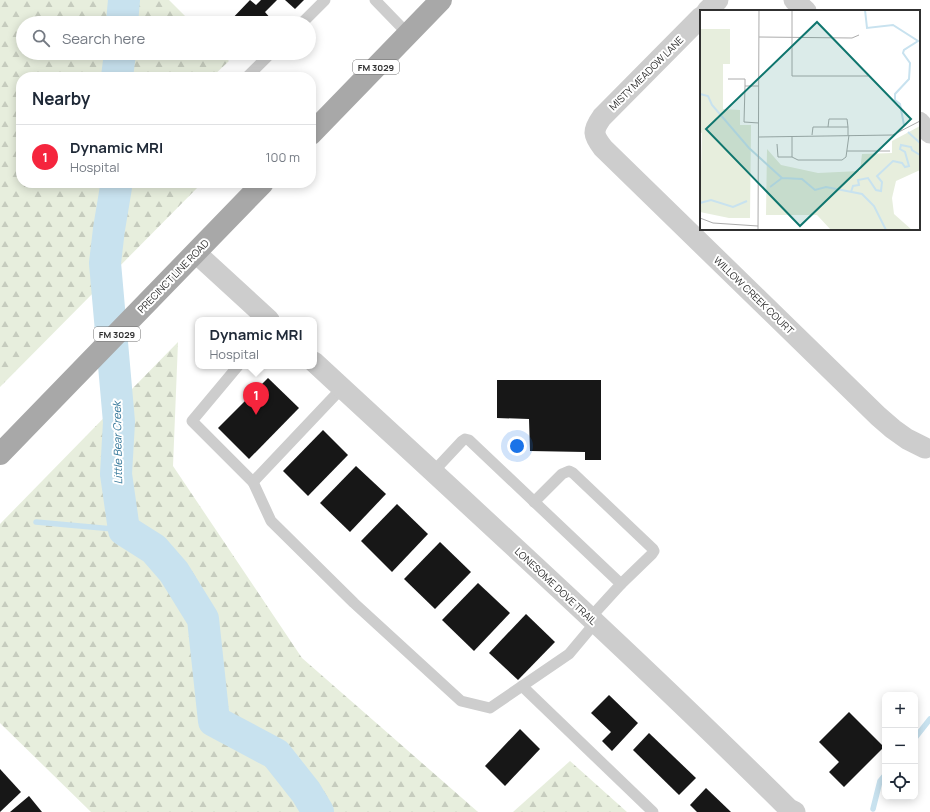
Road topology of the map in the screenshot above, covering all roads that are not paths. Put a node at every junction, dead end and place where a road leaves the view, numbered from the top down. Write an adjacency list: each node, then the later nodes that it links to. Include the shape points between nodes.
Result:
1 (325, 0): 8 (lane)
2 (374, 0): 10 (lane)
3 (441, 0): 10 (main road, FM 3029)
4 (718, 0): 6 (street)
5 (794, 0): 7 (street)
6 (708, 10)
7 (805, 10)
8 (309, 16)
9 (700, 18): 15 (street, MISTY MEADOW LANE, via 602,117)
10 (408, 34): 14 (main road, FM 3029)
11 (264, 60): 12 (lane)
12 (252, 72)
13 (920, 123): 16 (street)
14 (316, 129)
15 (595, 132): 23 (street, WILLOW CREEK COURT, via 596,139 603,148 878,416 907,439)
16 (930, 133)
17 (252, 188): 18 (main road, PRECINCT LINE ROAD / FM 3029)
18 (196, 253): 19 (street); 24 (main road, PRECINCT LINE ROAD / FM 3029)
19 (265, 317)
20 (317, 365): 22 (street, LONESOME DOVE TRAIL)
21 (235, 369): 26 (lane, via 192,421)
22 (342, 388): 25 (street, LONESOME DOVE TRAIL); 26 (lane)
23 (925, 448)
24 (0, 454)
25 (433, 472): 27 (lane, via 462,441 469,440); 29 (street, LONESOME DOVE TRAIL)
26 (253, 482): 30 (lane, via 271,521 354,603 460,701 490,708)
27 (534, 502): 28 (lane); 28 (lane, via 562,474 569,471 579,478 654,551)
28 (621, 584): 29 (lane)
29 (592, 620): 30 (lane, via 569,654); 32 (street, LONESOME DOVE TRAIL, via 788,809)
30 (522, 686): 31 (lane)
31 (653, 812)
32 (795, 812)

